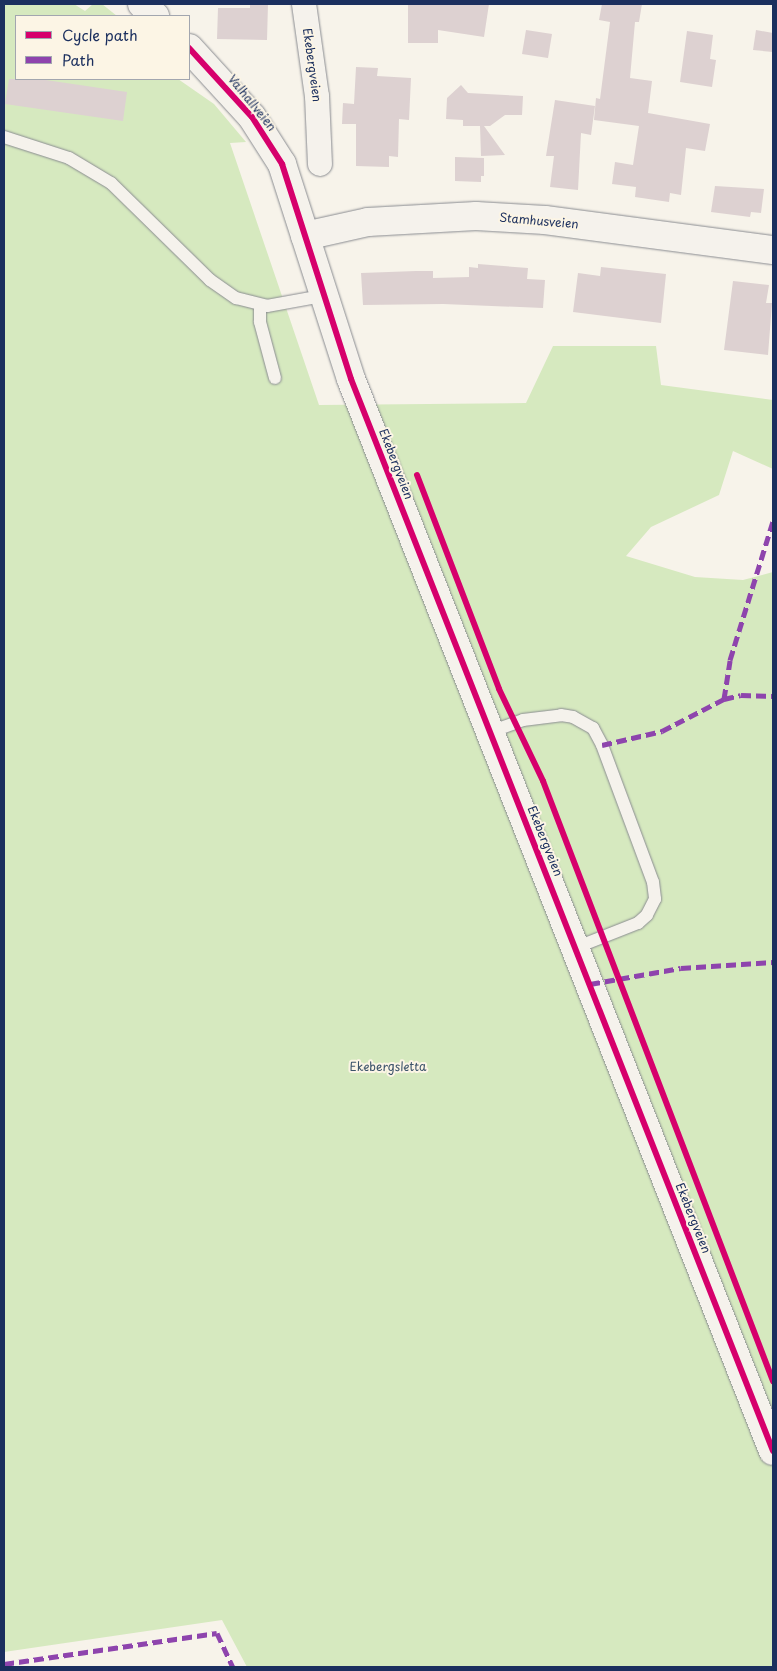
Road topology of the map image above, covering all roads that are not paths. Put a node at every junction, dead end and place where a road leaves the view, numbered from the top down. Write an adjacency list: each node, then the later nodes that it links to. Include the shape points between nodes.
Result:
1 (142, 4): 3 (street)
2 (304, 4): 6 (street, Ekebergveien, via 317,96)
3 (154, 15)
4 (190, 49): 7 (street, Valhallveien, via 252,117 274,149 289,183)
5 (7, 141): 10 (lane, via 69,158 111,183 210,280 236,298)
6 (320, 164)
7 (305, 236): 8 (street, Stamhusveien, via 368,222 476,216 545,220); 9 (street, Ekebergveien)
8 (773, 250)
9 (322, 296): 10 (lane, via 285,305); 12 (street, Ekebergveien)
10 (260, 306): 11 (lane, via 260,322)
11 (275, 378)
12 (490, 732): 13 (street, Ekebergveien); 13 (lane, via 523,720 561,715 573,717 593,728 602,745 653,882 655,899 647,915 638,923)
13 (575, 948): 14 (street, Ekebergveien)
14 (773, 1451)

